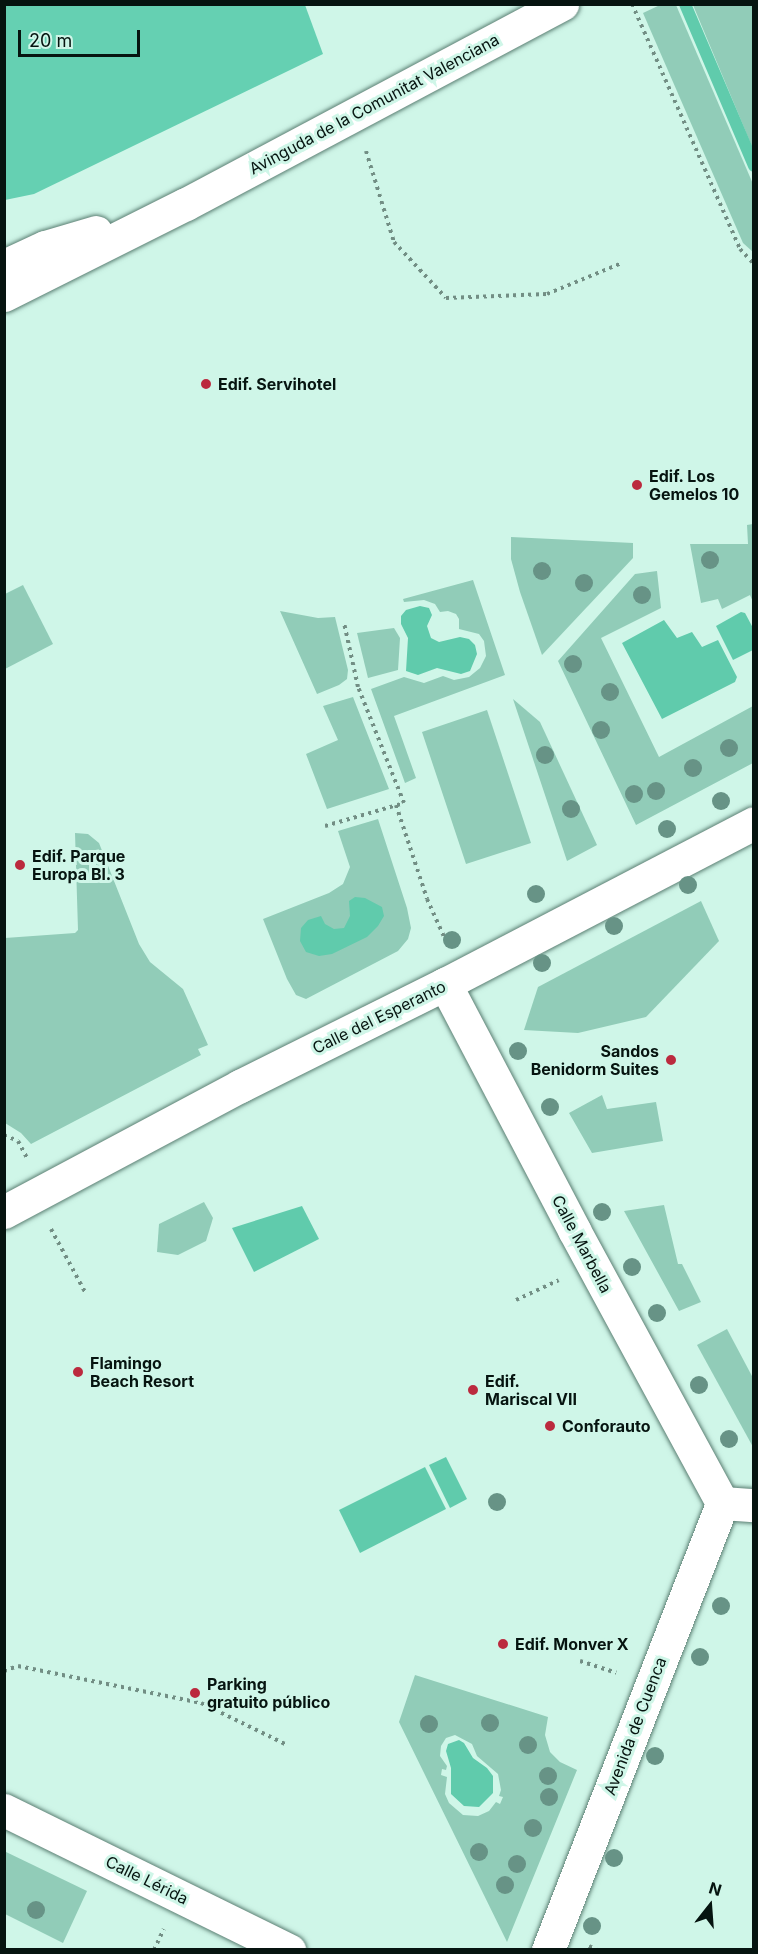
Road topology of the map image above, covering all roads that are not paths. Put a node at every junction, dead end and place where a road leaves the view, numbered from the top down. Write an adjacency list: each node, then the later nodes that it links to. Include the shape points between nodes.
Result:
1 (562, 4): 2 (street, Avinguda de la Comunitat Valenciana)
2 (186, 204): 4 (street, Avinguda de la Comunitat Valenciana); 6 (street, Avinguda de la Comunitat Valenciana)
3 (4, 243): 4 (street, Avinguda de la Comunitat Valenciana)
4 (45, 247): 5 (street, Avinguda de la Comunitat Valenciana)
5 (4, 266)
6 (4, 295)
7 (753, 823): 8 (street, Calle del Esperanto)
8 (453, 980): 9 (street, Calle del Esperanto, via 240,1086); 10 (street, Calle Marbella, via 593,1265)
9 (4, 1212)
10 (738, 1504): 13 (street, Avenida de Cuenca)
11 (4, 1810): 12 (street, Calle Lérida)
12 (289, 1950)
13 (548, 1950)

